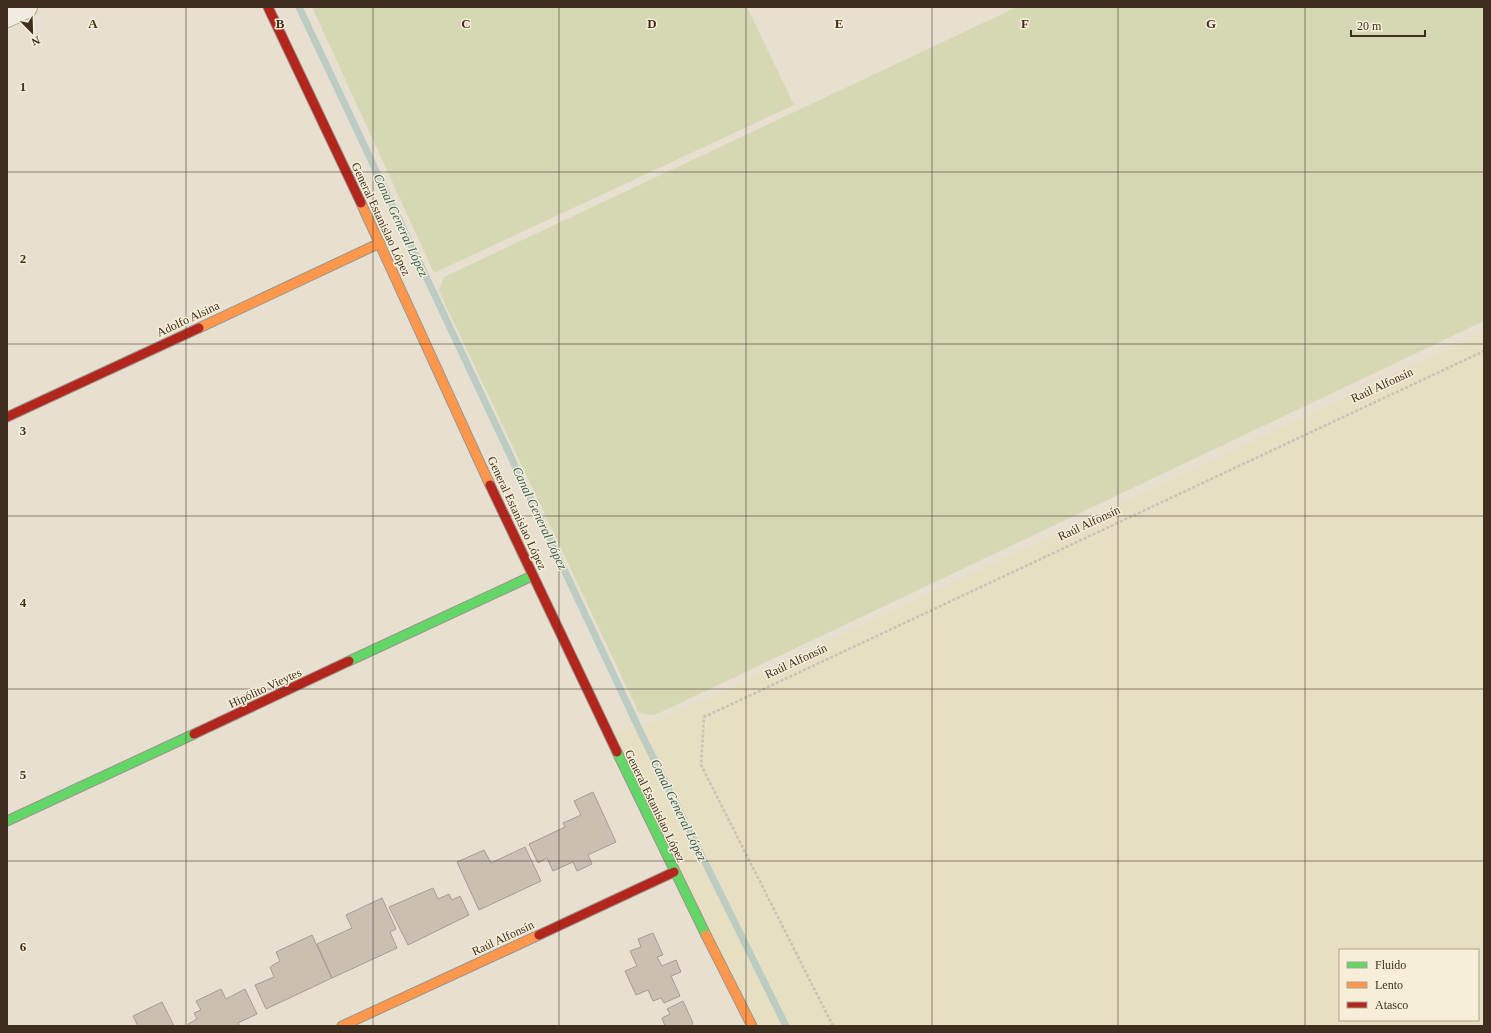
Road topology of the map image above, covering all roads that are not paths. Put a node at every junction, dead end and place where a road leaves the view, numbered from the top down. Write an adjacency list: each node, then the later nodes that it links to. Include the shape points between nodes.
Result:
1 (26, 7): 3 (street)
2 (268, 7): 4 (street, General Estanislao López)
3 (7, 16)
4 (380, 243): 5 (street, Adolfo Alsina); 6 (street, General Estanislao López)
5 (7, 417)
6 (532, 576): 7 (street, Hipólito Vieytes); 8 (street, General Estanislao López)
7 (7, 821)
8 (674, 872): 9 (street, Raúl Alfonsín); 10 (street, General Estanislao López)
9 (342, 1026)
10 (752, 1026)

